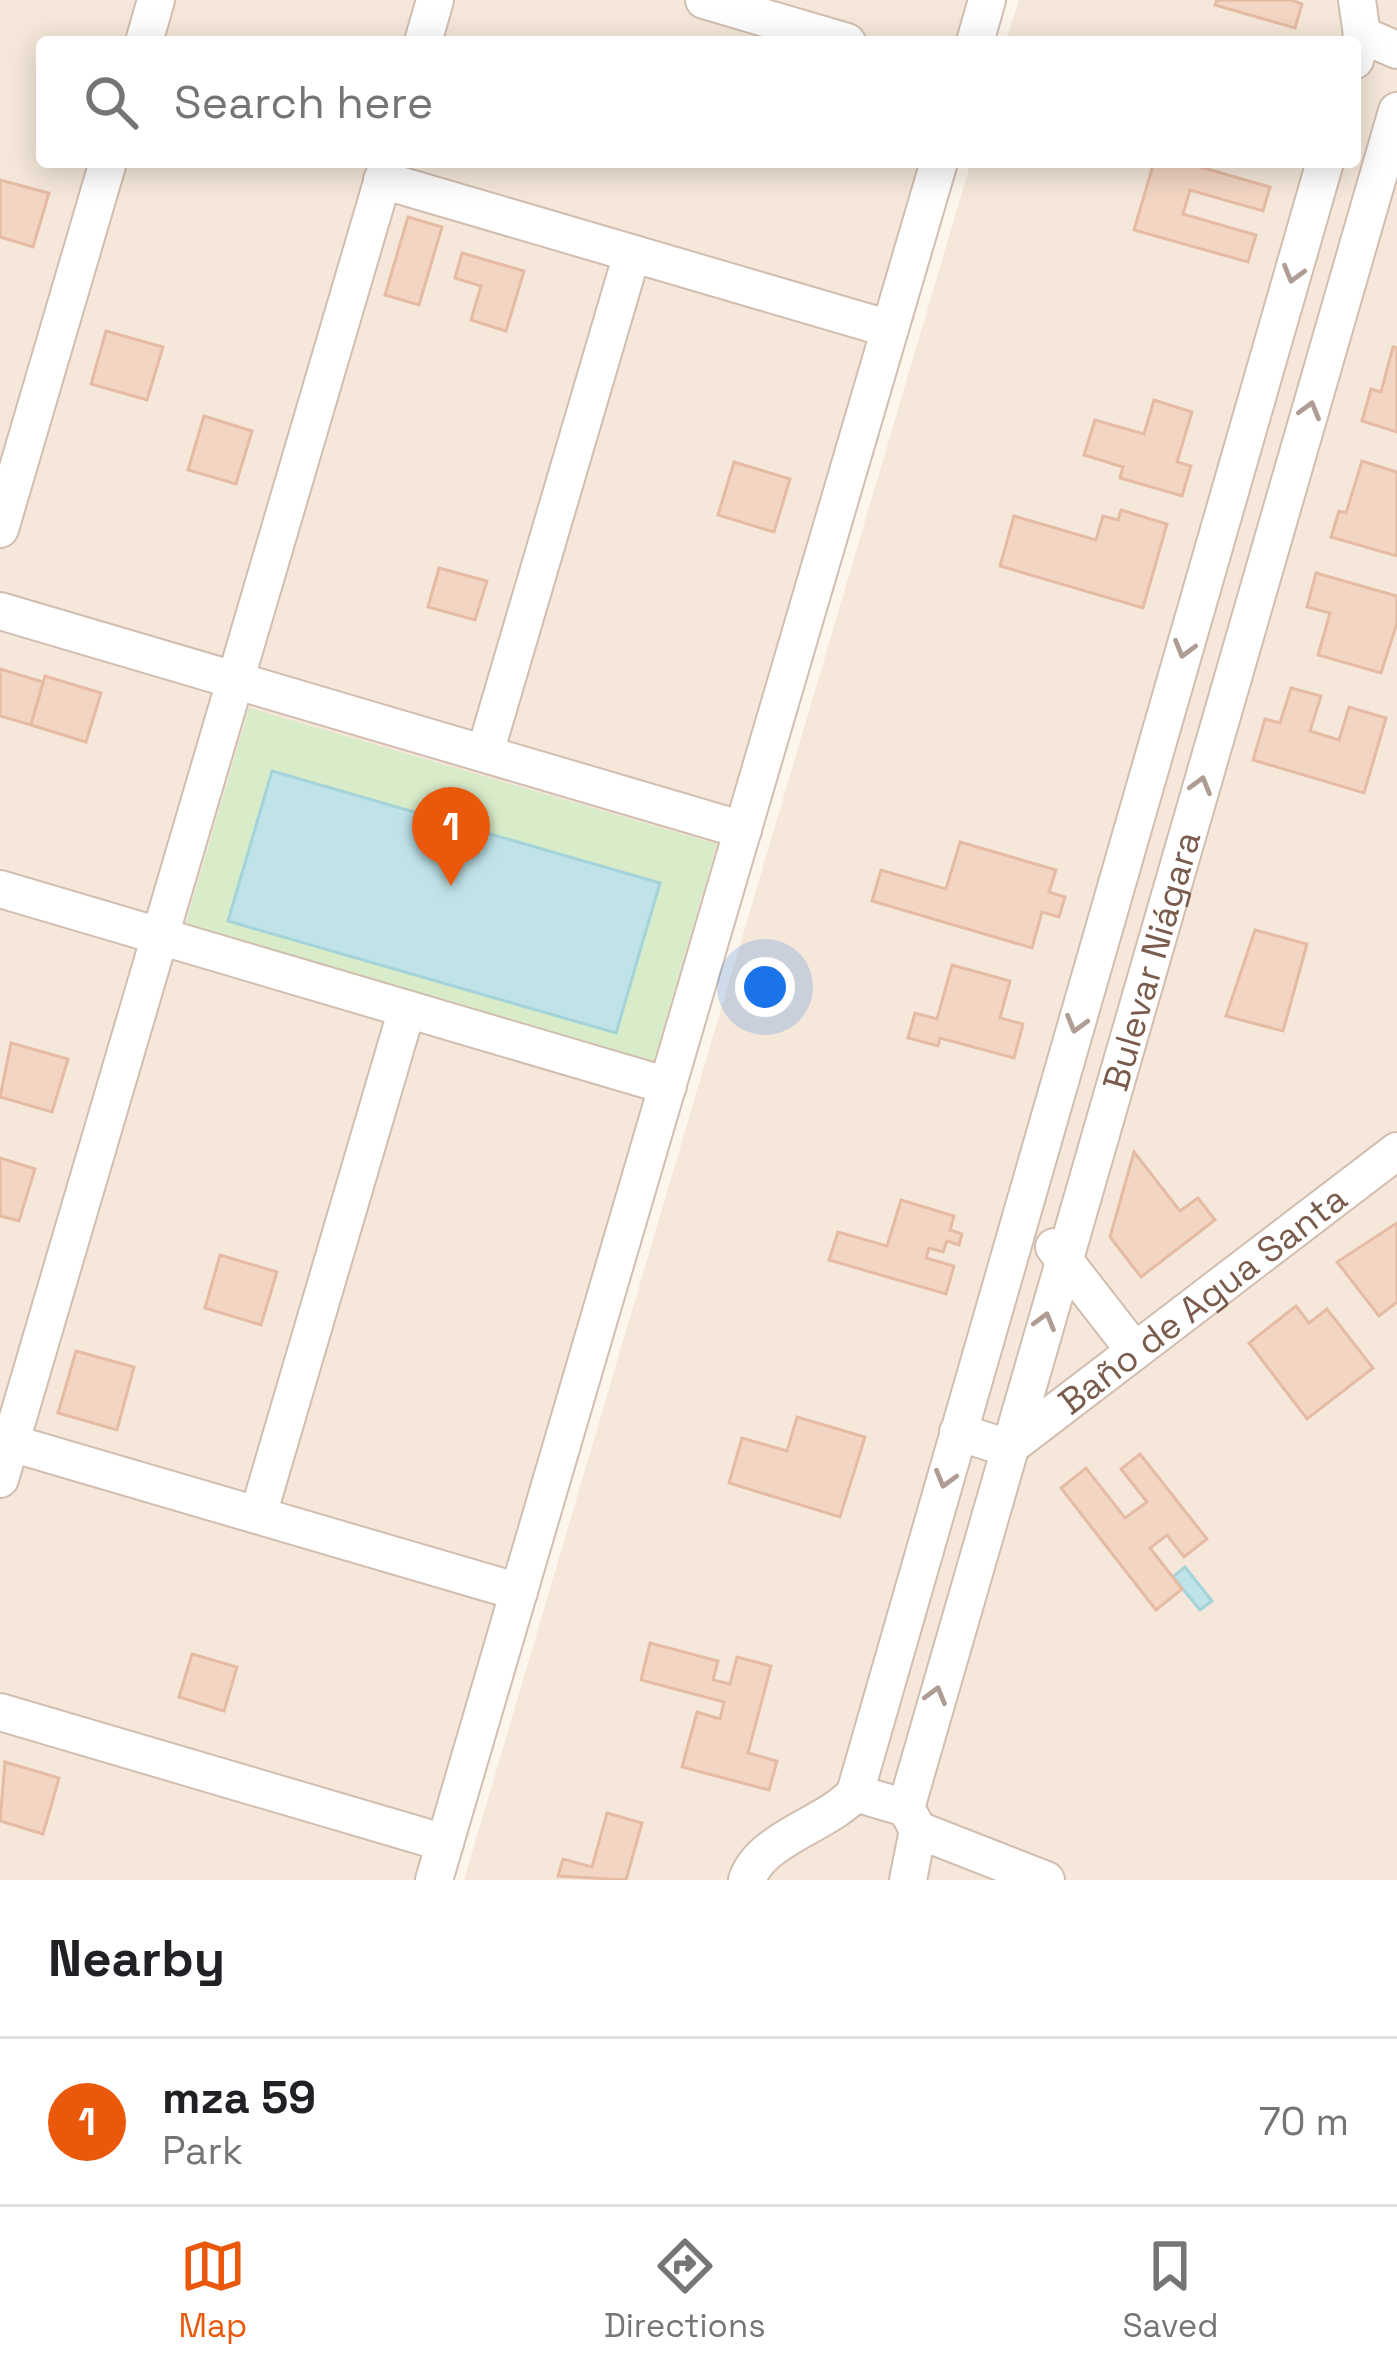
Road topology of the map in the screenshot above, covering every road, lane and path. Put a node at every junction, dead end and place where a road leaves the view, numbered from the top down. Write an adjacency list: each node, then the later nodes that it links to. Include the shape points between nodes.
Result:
1 (156, 0): 6 (street)
2 (436, 0): 7 (street)
3 (704, 0): 8 (street)
4 (987, 0): 9 (street)
5 (1358, 32): 10 (street)
6 (146, 36)
7 (425, 36)
8 (827, 36)
9 (977, 36)
10 (1397, 50)
11 (1397, 111): 29 (street, Bulevar Niágara, one-way to 11)
12 (106, 168): 18 (street)
13 (937, 168): 17 (street)
14 (1323, 168): 28 (street, Bulevar Niágara, one-way to 28)
15 (385, 171): 16 (street); 20 (street)
16 (632, 254): 17 (street); 21 (street)
17 (890, 329): 22 (street)
18 (0, 530)
19 (0, 611): 20 (street)
20 (235, 680): 21 (street); 24 (street)
21 (485, 753): 22 (street)
22 (743, 830): 26 (street)
23 (0, 889): 24 (street)
24 (160, 936): 25 (street); 32 (street)
25 (407, 1009): 26 (street); 35 (street)
26 (668, 1086): 36 (street)
27 (1397, 1151): 30 (street, Baño de Agua Santa)
28 (1023, 1206): 29 (street); 31 (street, Bulevar Niágara)
29 (1063, 1258): 30 (street); 33 (street, Bulevar Niágara, one-way to 29)
30 (1134, 1350): 33 (street, Baño de Agua Santa)
31 (958, 1432): 33 (street); 38 (street, Bulevar Niágara, one-way to 38)
32 (10, 1443): 34 (street); 35 (street)
33 (1008, 1448): 39 (street, Bulevar Niágara, one-way to 33)
34 (0, 1479)
35 (258, 1515): 36 (street)
36 (519, 1592): 40 (street)
37 (0, 1712): 40 (street)
38 (855, 1793): 39 (street); 42 (street, via 838,1812 763,1856)
39 (912, 1819): 43 (street, Bulevar Niágara); 44 (street)
40 (445, 1843): 41 (street)
41 (434, 1880)
42 (747, 1880)
43 (908, 1880)
44 (1046, 1880)

